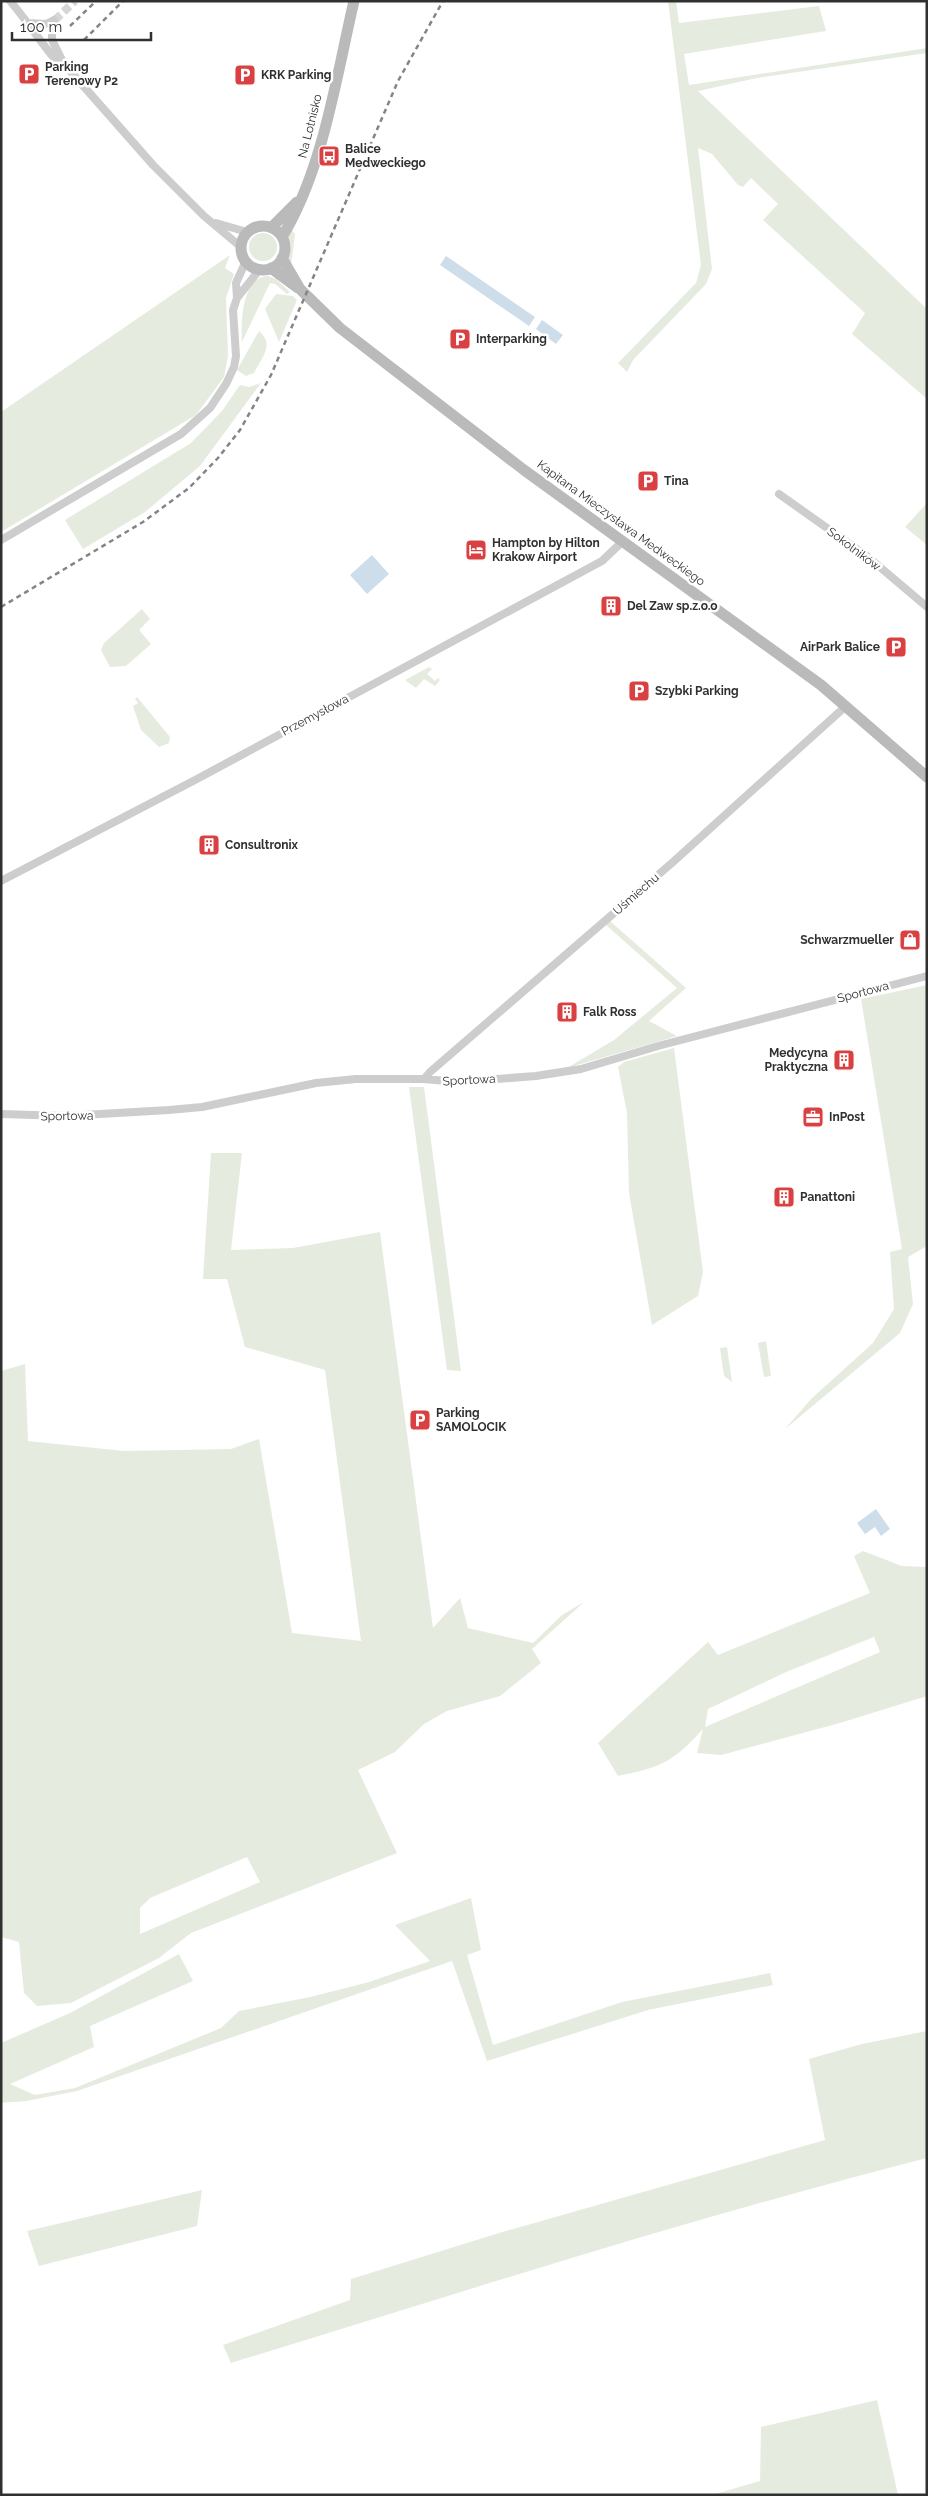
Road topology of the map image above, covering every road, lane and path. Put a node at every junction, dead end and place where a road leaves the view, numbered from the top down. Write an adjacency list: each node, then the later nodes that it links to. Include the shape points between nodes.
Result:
1 (10, 1): 3 (street)
2 (354, 1): 5 (main road, Na Lotnisko, via 320,144)
3 (29, 23): 4 (street, via 36,38 59,64); 4 (street, via 54,21 52,40)
4 (64, 64): 6 (street, via 153,165)
5 (302, 197): 7 (main road, Na Lotnisko); 9 (main road, Na Lotnisko)
6 (214, 223): 8 (street); 10 (street)
7 (272, 227): 8 (main road, via 259,226); 9 (main road)
8 (247, 232): 10 (main road)
9 (282, 237): 11 (main road, via 285,244)
10 (241, 246): 12 (main road)
11 (282, 258): 13 (main road); 14 (main road, Kapitana Mieczysława Medweckiego)
12 (246, 261): 13 (main road, via 251,266); 15 (street, via 236,283)
13 (265, 269): 14 (main road, Kapitana Mieczysława Medweckiego); 15 (street)
14 (300, 289): 18 (main road, Kapitana Mieczysława Medweckiego, via 340,328)
15 (237, 298): 17 (street, via 233,310 236,356 226,384 210,408 181,434)
16 (779, 494): 19 (street, Sokolników, via 868,557)
17 (1, 540)
18 (622, 541): 20 (main road, Kapitana Mieczysława Medweckiego); 22 (street, Przemysłowa, via 602,561)
19 (927, 607)
20 (846, 706): 21 (main road, Kapitana Mieczysława Medweckiego); 24 (street, Uśmiechu)
21 (927, 777)
22 (1, 880)
23 (927, 976): 24 (street, Sportowa, via 581,1069 457,1082)
24 (424, 1079): 25 (street, Sportowa, via 356,1079 316,1083 202,1107 169,1110 66,1116)
25 (1, 1114)

